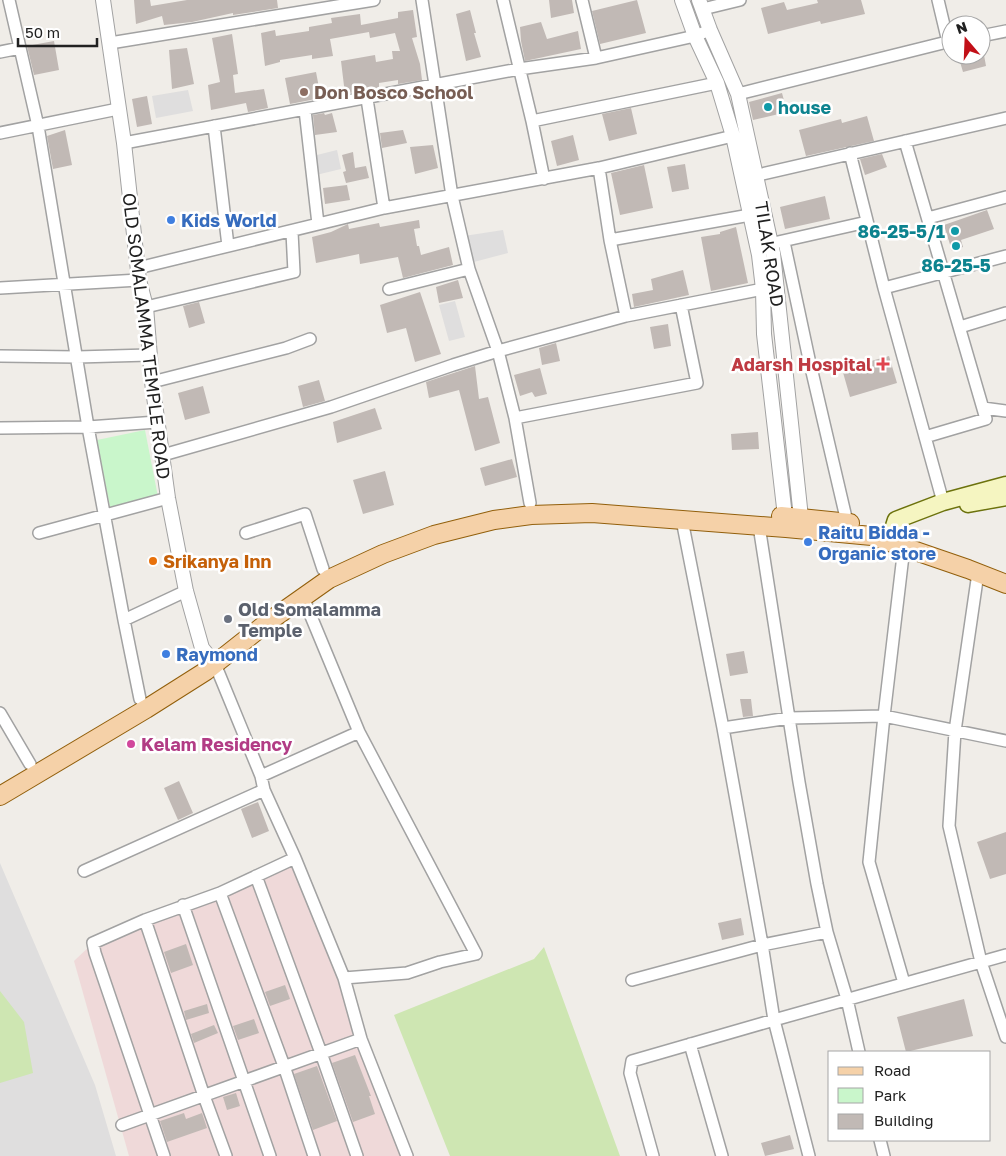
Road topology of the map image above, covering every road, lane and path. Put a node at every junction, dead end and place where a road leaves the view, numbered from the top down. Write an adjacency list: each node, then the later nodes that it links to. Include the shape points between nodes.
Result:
1 (9, 0): 19 (street)
2 (103, 0): 17 (street, OLD SOMALAMMA TEMPLE ROAD)
3 (374, 0): 10 (street)
4 (422, 0): 24 (street)
5 (503, 0): 22 (street)
6 (582, 0): 21 (street)
7 (682, 0): 16 (street, TILAK ROAD)
8 (740, 0): 11 (street)
9 (938, 0): 12 (street)
10 (361, 1): 17 (street)
11 (701, 5): 13 (street, TILAK ROAD)
12 (942, 15)
13 (710, 30): 16 (street); 25 (street, TILAK ROAD)
14 (1006, 31): 15 (street)
15 (991, 34)
16 (696, 36): 21 (street); 23 (street, TILAK ROAD)
17 (110, 43): 27 (street, OLD SOMALAMMA TEMPLE ROAD)
18 (941, 43): 25 (street)
19 (20, 48): 20 (street); 31 (street)
20 (0, 52)
21 (596, 58): 22 (street)
22 (519, 69): 24 (street); 30 (street)
23 (717, 83): 30 (street); 34 (street, TILAK ROAD)
24 (435, 85): 26 (street); 42 (street)
25 (738, 94): 39 (street, TILAK ROAD)
26 (367, 99): 28 (street); 44 (street)
27 (118, 109): 31 (street); 36 (street, OLD SOMALAMMA TEMPLE ROAD)
28 (305, 110): 32 (street); 48 (street)
29 (1006, 118): 35 (street)
30 (532, 121): 41 (street)
31 (38, 126): 33 (street); 57 (street)
32 (214, 126): 36 (street); 52 (street)
33 (0, 133)
34 (733, 136): 38 (street); 40 (street, TILAK ROAD)
35 (906, 141): 37 (street); 46 (street)
36 (124, 143): 56 (street, OLD SOMALAMMA TEMPLE ROAD)
37 (850, 153): 39 (street); 47 (street)
38 (599, 168): 41 (street); 50 (street)
39 (757, 175): 40 (street); 51 (street, TILAK ROAD)
40 (743, 178): 45 (street, TILAK ROAD)
41 (544, 180): 42 (street)
42 (452, 196): 44 (street); 54 (street)
43 (1006, 197): 46 (street)
44 (384, 208): 48 (street)
45 (750, 215): 50 (street); 61 (street, TILAK ROAD)
46 (928, 218): 55 (street)
47 (868, 222): 51 (street); 59 (street)
48 (318, 224): 49 (street)
49 (292, 232): 52 (street); 63 (street, via 294,272)
50 (610, 240): 65 (street)
51 (778, 242): 89 (street); 90 (street, TILAK ROAD, via 773,253)
52 (228, 246): 56 (street, via 151,266)
53 (1006, 256): 55 (street)
54 (470, 269): 60 (street); 68 (street)
55 (944, 273): 59 (street); 66 (street)
56 (138, 274): 57 (street); 63 (street, OLD SOMALAMMA TEMPLE ROAD)
57 (65, 284): 58 (street); 71 (street)
58 (0, 288)
59 (884, 288): 79 (street)
60 (389, 289)
61 (763, 289): 62 (street); 90 (street, TILAK ROAD, via 764,334)
62 (681, 305): 65 (street); 75 (street, via 697,383)
63 (146, 307): 69 (street, OLD SOMALAMMA TEMPLE ROAD)
64 (1006, 313): 66 (street)
65 (626, 316): 68 (street)
66 (960, 326): 73 (street)
67 (310, 339): 72 (street)
68 (498, 351): 75 (street); 80 (street, via 331,407)
69 (149, 355): 71 (street); 72 (street, OLD SOMALAMMA TEMPLE ROAD)
70 (0, 356): 71 (street)
71 (78, 357): 77 (street)
72 (152, 382): 76 (street, OLD SOMALAMMA TEMPLE ROAD)
73 (983, 408): 74 (street); 79 (street, via 986,419)
74 (1006, 411)
75 (514, 418): 85 (street)
76 (157, 422): 77 (street); 80 (street, OLD SOMALAMMA TEMPLE ROAD)
77 (88, 427): 78 (street); 87 (street)
78 (0, 428)
79 (926, 436): 84 (street)
80 (163, 455): 83 (street, OLD SOMALAMMA TEMPLE ROAD)
81 (1006, 485): 84 (main road)
82 (1006, 497): 86 (main road)
83 (168, 498): 87 (street); 99 (street, OLD SOMALAMMA TEMPLE ROAD)
84 (943, 502): 86 (main road)
85 (530, 504): 90 (main road, via 592,501); 95 (main road, via 492,509 430,524)
86 (917, 512): 94 (main road, via 896,520)
87 (105, 515): 92 (street); 101 (street)
88 (682, 520): 91 (main road); 100 (main road, via 592,513 494,520 434,535 383,554 329,579); 107 (street)
89 (847, 522): 90 (main road); 94 (main road, via 874,525)
90 (794, 523): 91 (main road); 94 (main road)
91 (759, 526): 106 (street)
92 (39, 533)
93 (246, 533): 95 (street, via 305,514)
94 (895, 540): 96 (main road, via 972,558); 97 (main road); 105 (street)
95 (323, 569): 102 (main road, via 261,612)
96 (1006, 571)
97 (978, 573): 98 (main road); 108 (street)
98 (1006, 584)
99 (186, 591): 101 (street); 102 (street, OLD SOMALAMMA TEMPLE ROAD, via 202,648)
100 (303, 597): 102 (main road); 109 (street)
101 (124, 620): 103 (street)
102 (211, 660): 103 (main road); 112 (street); 115 (main road, via 146,709)
103 (140, 699): 111 (main road)
104 (0, 713): 111 (street)
105 (884, 716): 106 (street); 108 (street); 128 (street, via 869,862)
106 (789, 718): 107 (street); 122 (street)
107 (723, 728): 123 (street)
108 (955, 731): 110 (street); 125 (street, via 949,826)
109 (359, 732): 112 (street); 126 (street, via 476,954 407,973)
110 (1006, 742)
111 (30, 764): 113 (main road)
112 (261, 776): 114 (street)
113 (0, 782)
114 (264, 790): 116 (street); 117 (street)
115 (0, 796)
116 (295, 858): 118 (street); 126 (street)
117 (84, 871)
118 (256, 876): 119 (street); 135 (street)
119 (220, 893): 120 (street); 136 (street)
120 (183, 905): 121 (street); 137 (street)
121 (145, 920): 138 (street); 139 (street, via 93,943)
122 (827, 932): 123 (street); 129 (street)
123 (762, 945): 127 (street); 130 (street)
124 (1006, 955): 125 (street)
125 (981, 962): 128 (street); 131 (street)
126 (344, 978): 132 (street)
127 (632, 980)
128 (904, 983): 129 (street)
129 (846, 999): 130 (street); 134 (street)
130 (774, 1020): 133 (street); 150 (street)
131 (1006, 1037)
132 (361, 1039): 135 (street); 147 (street)
133 (690, 1044): 148 (street, via 632,1061 630,1074); 149 (street)
134 (859, 1051)
135 (321, 1053): 136 (street); 146 (street)
136 (284, 1066): 137 (street); 145 (street)
137 (245, 1081): 138 (street); 144 (street)
138 (204, 1096): 139 (street); 143 (street)
139 (150, 1115): 140 (street); 142 (street)
140 (122, 1125)
141 (880, 1141): 151 (street)
142 (164, 1156)
143 (226, 1156)
144 (270, 1156)
145 (314, 1156)
146 (357, 1156)
147 (407, 1156)
148 (653, 1156)
149 (722, 1156)
150 (809, 1156)
151 (884, 1156)

